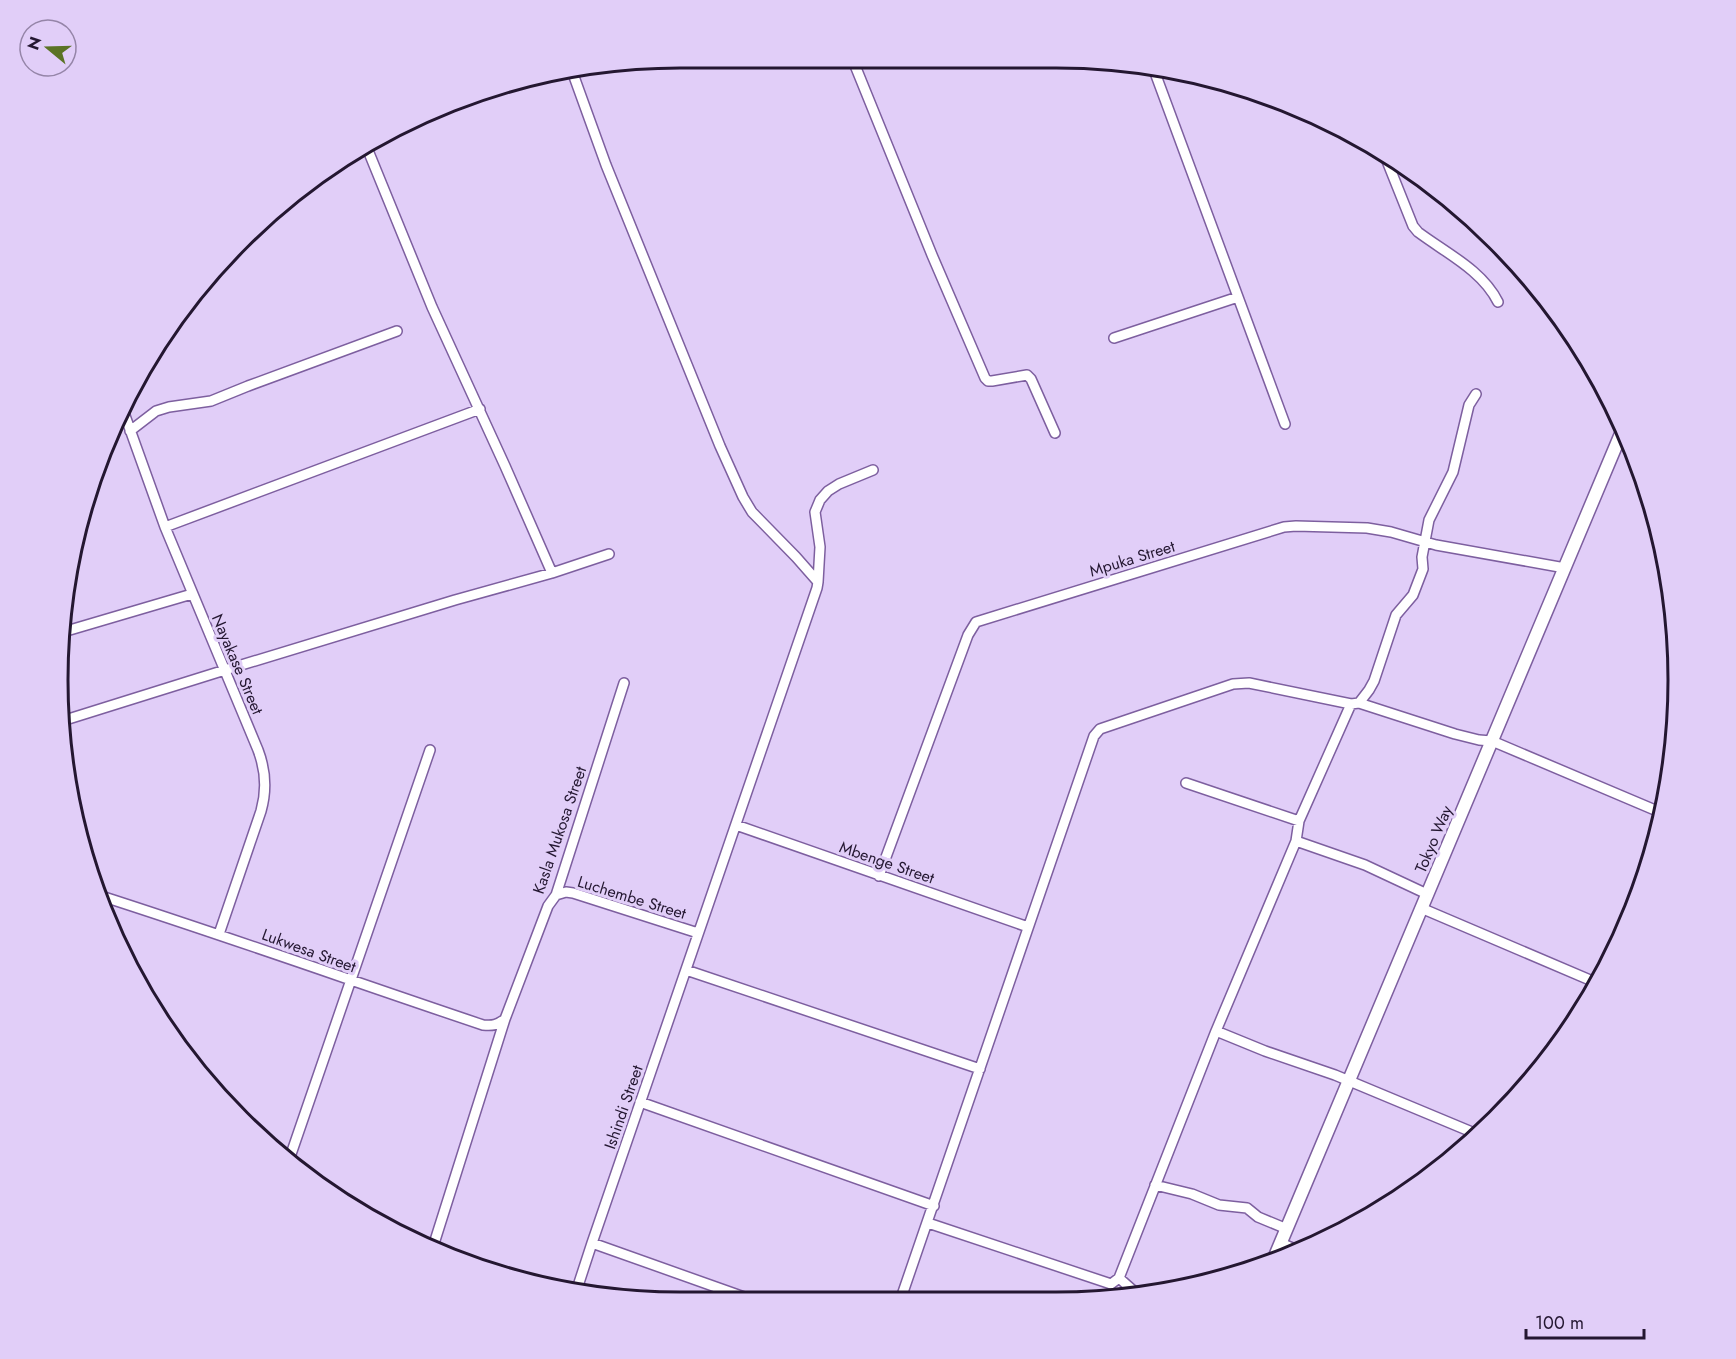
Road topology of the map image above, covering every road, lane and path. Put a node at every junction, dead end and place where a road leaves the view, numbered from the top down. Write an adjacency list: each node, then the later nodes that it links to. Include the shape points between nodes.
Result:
1 (856, 68): 15 (street, via 985,378 992,381 1027,375)
2 (1156, 76): 6 (street)
3 (574, 77): 23 (street, via 606,165 743,497 752,512)
4 (369, 152): 11 (street, via 432,307)
5 (1389, 166): 7 (street, via 1413,226 1475,272)
6 (1238, 297): 9 (street); 13 (street)
7 (1498, 302)
8 (397, 332): 14 (street, via 211,402 156,411)
9 (1114, 338)
10 (1476, 394): 19 (street, via 1469,405 1453,472 1431,513)
11 (480, 409): 18 (street); 22 (street)
12 (126, 419): 14 (street, Nayakase Street)
13 (1285, 424)
14 (130, 431): 18 (street, Nayakase Street)
15 (1054, 433)
16 (1619, 439): 21 (street, Tokyo Way)
17 (873, 470): 23 (street, Ishindi Street, via 839,484 820,500 815,512 820,547)
18 (165, 527): 24 (street, Nayakase Street)
19 (1425, 542): 21 (street, Mpuka Street); 28 (street, via 1423,569 1413,595 1396,615 1374,681); 37 (street, Mpuka Street, via 1367,528 1284,527 976,622 968,634)
20 (609, 554): 22 (street)
21 (1565, 568): 30 (street, Tokyo Way)
22 (552, 573): 26 (street)
23 (818, 582): 35 (street, Ishindi Street)
24 (192, 594): 25 (street); 26 (street, Nayakase Street)
25 (70, 630)
26 (225, 670): 29 (street); 44 (street, Nayakase Street, via 262,761 265,793)
27 (624, 683): 39 (street, Kasla Mukosa Street)
28 (1355, 704): 30 (street); 34 (street); 42 (street, via 1240,683 1100,729 1094,736)
29 (69, 719)
30 (1492, 741): 33 (street); 38 (street, Tokyo Way)
31 (430, 750): 47 (street)
32 (1186, 783): 34 (street)
33 (1655, 810)
34 (1299, 821): 36 (street)
35 (736, 825): 37 (street, Mbenge Street); 43 (street, Ishindi Street)
36 (1296, 841): 38 (street, via 1365,865); 49 (street)
37 (879, 876): 42 (street, Mbenge Street)
38 (1427, 894): 41 (street, Tokyo Way)
39 (556, 895): 43 (street, Luchembe Street, via 573,893); 48 (street, Kasla Mukosa Street, via 548,906)
40 (108, 898): 44 (street, Lukwesa Street)
41 (1422, 908): 46 (street); 51 (street, Tokyo Way)
42 (1028, 927): 50 (street)
43 (698, 933): 45 (street, Ishindi Street)
44 (219, 934): 47 (street, Lukwesa Street)
45 (686, 970): 50 (street); 52 (street, Ishindi Street)
46 (1590, 980)
47 (351, 981): 48 (street, Lukwesa Street, via 483,1025 492,1026); 54 (street)
48 (505, 1019): 59 (street, Kasla Mukosa Street)
49 (1216, 1031): 51 (street); 55 (street)
50 (980, 1069): 56 (street)
51 (1349, 1082): 53 (street); 58 (street, Tokyo Way)
52 (640, 1102): 56 (street); 60 (street, Ishindi Street)
53 (1469, 1131)
54 (292, 1153)
55 (1155, 1185): 58 (street, via 1219,1205 1247,1208); 64 (street)
56 (934, 1206): 57 (street)
57 (928, 1223): 64 (street, via 1111,1284); 68 (street)
58 (1287, 1229): 61 (street, Tokyo Way)
59 (435, 1240)
60 (592, 1243): 65 (street, Ishindi Street); 67 (street)
61 (1281, 1243): 62 (street); 63 (street, Tokyo Way)
62 (1288, 1246)
63 (1278, 1250)
64 (1119, 1278): 66 (street)
65 (579, 1283)
66 (1129, 1287)
67 (730, 1292)
68 (903, 1292)

